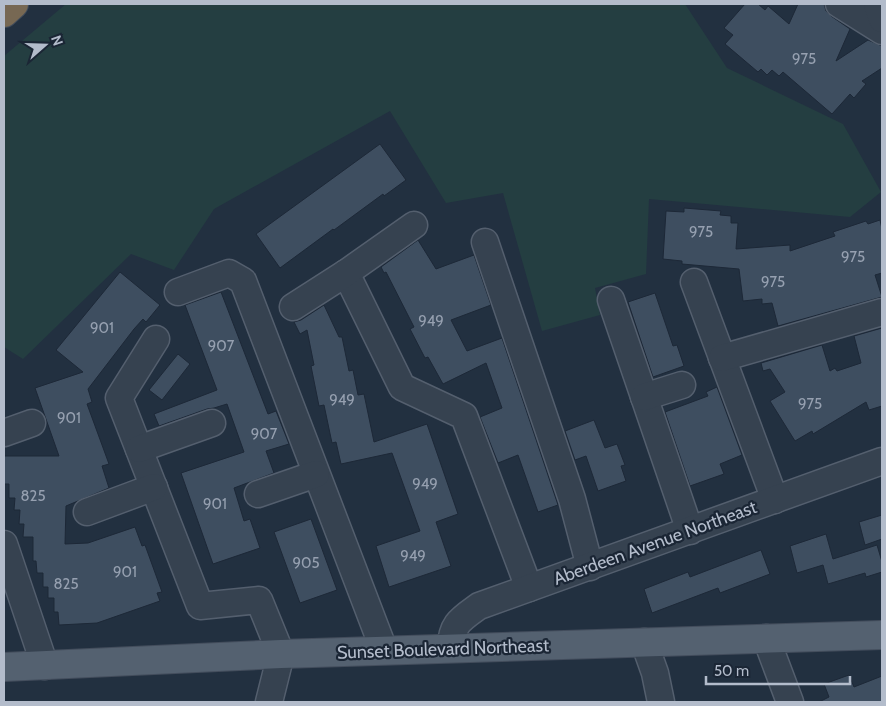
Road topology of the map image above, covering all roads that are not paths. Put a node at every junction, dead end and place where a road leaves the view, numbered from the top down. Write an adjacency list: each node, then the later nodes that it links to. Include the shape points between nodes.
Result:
1 (14, 4): 4 (highway)
2 (839, 4): 6 (street)
3 (877, 4): 5 (street)
4 (4, 13)
5 (882, 19)
6 (882, 32)
7 (414, 226): 9 (street)
8 (485, 242): 31 (street, via 572,498)
9 (346, 273): 13 (street); 32 (street, via 402,387 464,416)
10 (694, 282): 16 (street)
11 (178, 292): 24 (street, via 229,273 242,281)
12 (611, 300): 18 (street)
13 (293, 307)
14 (882, 312): 16 (street)
15 (156, 339): 22 (street, via 119,398)
16 (722, 358): 27 (street)
17 (682, 385): 18 (street)
18 (644, 397): 29 (street)
19 (32, 423): 21 (street)
20 (212, 423): 22 (street)
21 (4, 433)
22 (139, 450): 25 (street)
23 (882, 461): 27 (street, Aberdeen Avenue Northeast)
24 (316, 474): 26 (street); 37 (street)
25 (154, 487): 28 (street); 38 (street, via 200,606 259,600)
26 (258, 494)
27 (775, 500): 29 (street, Aberdeen Avenue Northeast)
28 (87, 512)
29 (690, 531): 31 (street, Aberdeen Avenue Northeast)
30 (4, 544): 39 (street)
31 (590, 567): 32 (street, Aberdeen Avenue Northeast)
32 (529, 588): 36 (street, Aberdeen Avenue Northeast, via 479,606 458,621 451,634)
33 (882, 635): 34 (main road, Sunset Boulevard Northeast)
34 (766, 638): 35 (main road, Sunset Boulevard Northeast); 43 (street)
35 (644, 642): 36 (main road, Sunset Boulevard Northeast); 42 (street)
36 (451, 648): 37 (main road, Sunset Boulevard Northeast)
37 (384, 650): 38 (main road, Sunset Boulevard Northeast)
38 (280, 654): 39 (main road, Sunset Boulevard Northeast); 41 (street)
39 (44, 666): 40 (main road, Sunset Boulevard Northeast)
40 (4, 667)
41 (269, 702)
42 (661, 702)
43 (790, 702)

